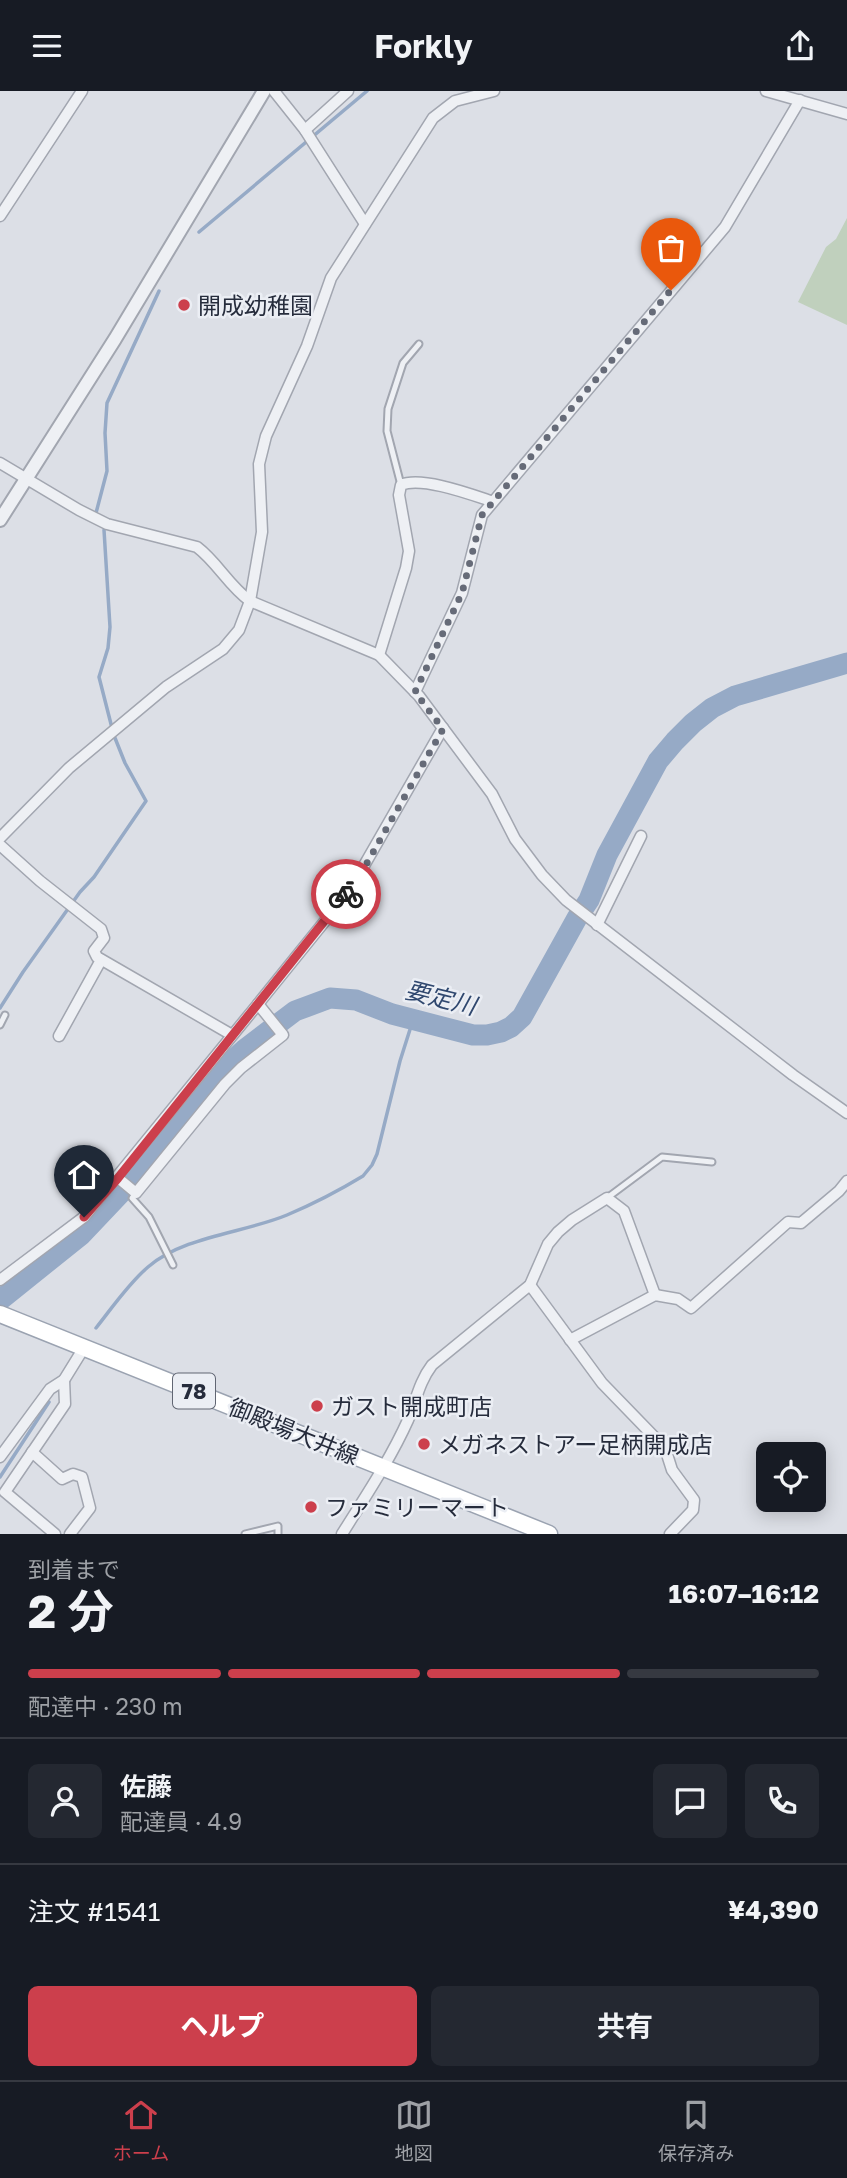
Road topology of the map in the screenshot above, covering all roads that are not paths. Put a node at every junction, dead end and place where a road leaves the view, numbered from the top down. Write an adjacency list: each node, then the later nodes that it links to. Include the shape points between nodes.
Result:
1 (82, 91): 11 (street)
2 (264, 91): 15 (street)
3 (274, 91): 10 (street)
4 (348, 91): 10 (street)
5 (494, 91): 12 (street, via 455,101 433,118)
6 (766, 91): 7 (street)
7 (772, 91): 8 (street)
8 (800, 100): 9 (street); 17 (street, via 725,227)
9 (847, 114)
10 (305, 129): 12 (street)
11 (0, 216)
12 (365, 224): 19 (street, via 331,278 317,322 261,450 262,532)
13 (418, 344): 16 (lane, via 402,363 388,409 387,431)
14 (0, 463): 15 (street)
15 (26, 477): 18 (street); 19 (street, via 107,524 197,547)
16 (401, 485): 17 (street, via 409,481); 20 (street, via 409,551)
17 (491, 501): 21 (street, via 482,515 462,593)
18 (0, 520)
19 (250, 601): 20 (street); 24 (street, via 239,630 223,649 166,687 69,768)
20 (379, 655): 21 (street)
21 (415, 692): 22 (street)
22 (443, 729): 26 (street, via 492,794 515,839 542,875); 28 (street, via 356,880)
23 (641, 836): 26 (street)
24 (0, 838)
25 (0, 845): 27 (street, via 104,933 94,951)
26 (593, 922): 33 (street)
27 (101, 960): 31 (street); 32 (street)
28 (258, 1004): 31 (street); 37 (street, via 283,1035 225,1084)
29 (5, 1015): 30 (lane)
30 (0, 1025)
31 (232, 1035): 35 (street)
32 (59, 1036)
33 (847, 1113)
34 (712, 1162): 38 (lane, via 662,1157)
35 (119, 1179): 37 (street); 40 (street, via 84,1217)
36 (847, 1181): 42 (street, via 801,1223 788,1222 691,1308 678,1299)
37 (134, 1192): 39 (lane, via 132,1198 149,1217)
38 (607, 1198): 41 (street, via 558,1232); 42 (street, via 624,1211)
39 (173, 1265)
40 (0, 1280)
41 (530, 1285): 44 (street); 49 (street, via 422,1378)
42 (655, 1296): 44 (street)
43 (2, 1314): 45 (main road, 御殿場大井線 / 78)
44 (570, 1340): 56 (street, via 602,1383 665,1448 672,1470 694,1500 693,1510)
45 (85, 1346): 46 (street); 49 (main road, 御殿場大井線 / 78)
46 (64, 1380): 47 (street, via 65,1404); 48 (street, via 50,1389)
47 (33, 1453): 50 (street, via 5,1492); 51 (street, via 62,1479 74,1474 82,1477 89,1508)
48 (0, 1457)
49 (384, 1468): 54 (street); 55 (main road, 御殿場大井線 / 78)
50 (55, 1534)
51 (70, 1534)
52 (245, 1534): 53 (lane, via 278,1526)
53 (278, 1534)
54 (342, 1534)
55 (549, 1534)
56 (670, 1534)

